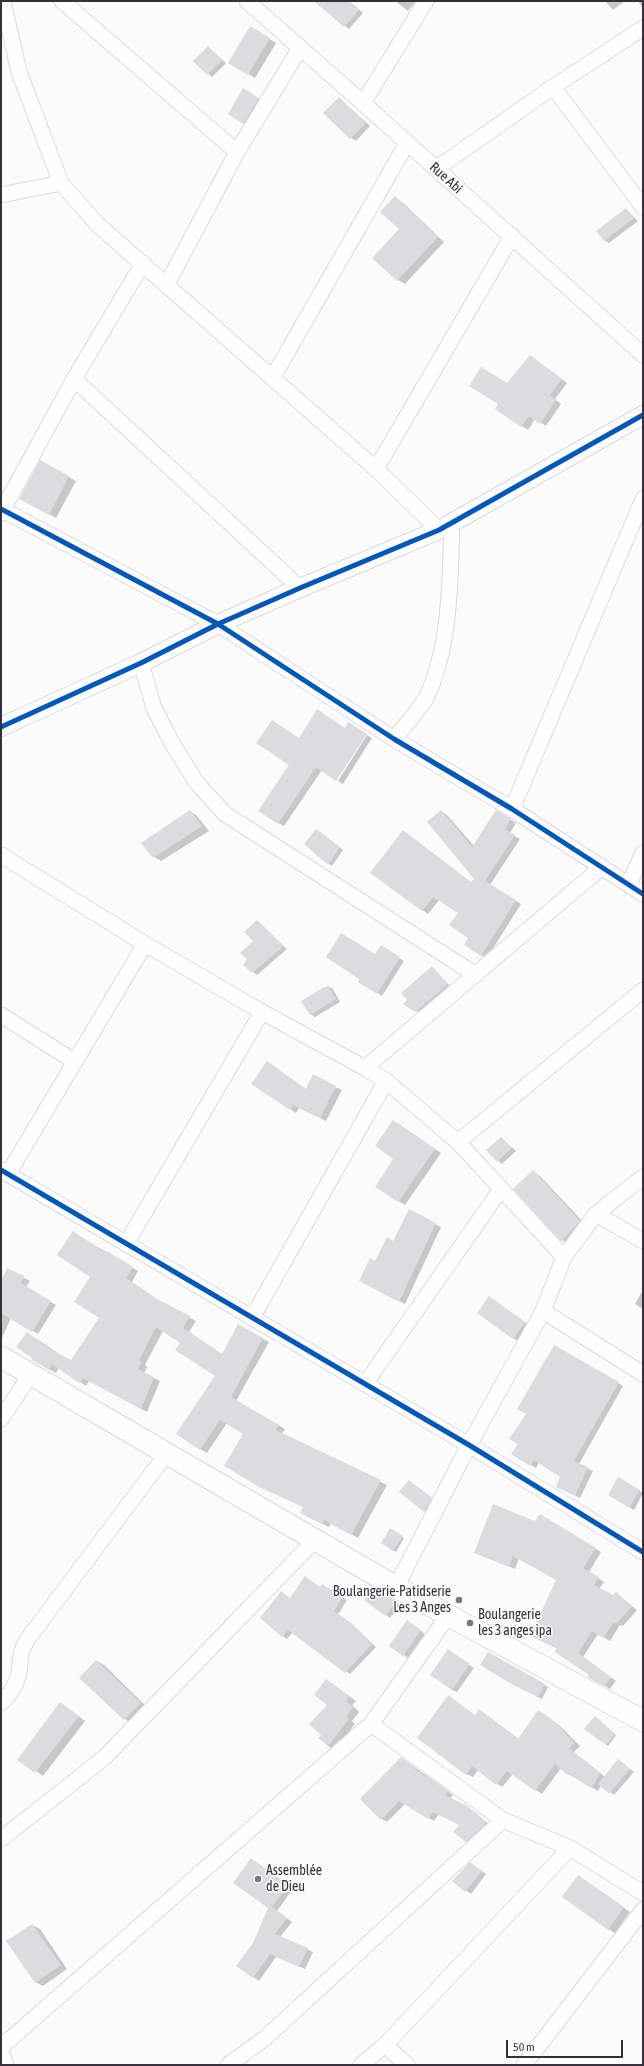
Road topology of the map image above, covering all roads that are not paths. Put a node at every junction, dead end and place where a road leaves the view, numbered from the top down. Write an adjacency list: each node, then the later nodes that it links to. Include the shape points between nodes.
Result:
1 (3, 1): 12 (street, via 19,72)
2 (62, 1): 10 (street)
3 (247, 1): 6 (street, Rue Abi)
4 (426, 1): 8 (street)
5 (643, 28): 7 (street)
6 (300, 48): 8 (street, Rue Abi); 10 (street)
7 (553, 87): 11 (street); 15 (street)
8 (363, 103): 9 (street, Rue Abi)
9 (407, 143): 11 (street, Rue Abi); 20 (street)
10 (237, 152): 18 (street)
11 (436, 169): 16 (street, Rue Abi)
12 (61, 183): 13 (street); 17 (street, via 97,224)
13 (5, 194): 14 (street)
14 (1, 207)
15 (643, 207)
16 (512, 236): 19 (street, Rue Abi); 23 (street)
17 (143, 263): 18 (street); 21 (street)
18 (167, 284): 20 (street)
19 (643, 355)
20 (273, 377): 23 (street)
21 (74, 379): 25 (street); 27 (street)
22 (643, 415): 26 (street)
23 (376, 469): 26 (street)
24 (643, 499): 32 (street)
25 (2, 511): 28 (street)
26 (446, 526): 27 (street); 31 (street, via 447,617 438,664 425,698)
27 (300, 588): 28 (street)
28 (218, 624): 29 (street); 31 (street)
29 (142, 663): 30 (street); 39 (street, via 154,708 172,743 196,782 225,814)
30 (1, 727)
31 (394, 739): 32 (street)
32 (512, 808): 35 (street)
33 (643, 853): 36 (street)
34 (1, 855): 38 (street)
35 (602, 867): 36 (street); 39 (street)
36 (629, 884): 37 (street)
37 (643, 894)
38 (145, 944): 41 (street); 43 (street)
39 (476, 975): 44 (street)
40 (643, 990): 46 (street)
41 (262, 1012): 44 (street); 52 (street)
42 (1, 1015): 43 (street)
43 (74, 1061): 47 (street)
44 (365, 1068): 45 (street)
45 (386, 1081): 46 (street); 55 (street)
46 (458, 1142): 49 (street)
47 (4, 1172): 52 (street)
48 (643, 1176): 50 (street)
49 (501, 1189): 53 (street); 59 (street)
50 (596, 1214): 51 (street); 53 (street)
51 (643, 1241)
52 (126, 1244): 55 (street)
53 (564, 1257): 54 (street)
54 (543, 1311): 58 (street); 61 (street)
55 (252, 1318): 59 (street)
56 (1, 1358): 57 (main road)
57 (31, 1374): 60 (street); 62 (main road)
58 (643, 1374)
59 (365, 1384): 61 (street)
60 (1, 1419)
61 (469, 1445): 64 (street); 65 (street)
62 (167, 1454): 63 (main road); 67 (street, via 27,1640 20,1651 19,1675 13,1690)
63 (315, 1540): 65 (main road); 71 (street, via 104,1758)
64 (643, 1552)
65 (396, 1587): 66 (main road)
66 (448, 1616): 68 (main road); 69 (street)
67 (1, 1703)
68 (643, 1721)
69 (371, 1724): 70 (street); 76 (street)
70 (503, 1820): 72 (street); 79 (street, via 264,2039)
71 (1, 1839)
72 (570, 1848): 73 (street); 75 (street)
73 (643, 1892)
74 (643, 1910): 82 (street)
75 (385, 2045): 80 (street); 81 (street)
76 (1, 2047)
77 (1, 2051): 78 (street)
78 (6, 2065)
79 (228, 2065)
80 (361, 2065)
81 (407, 2065)
82 (524, 2065)

